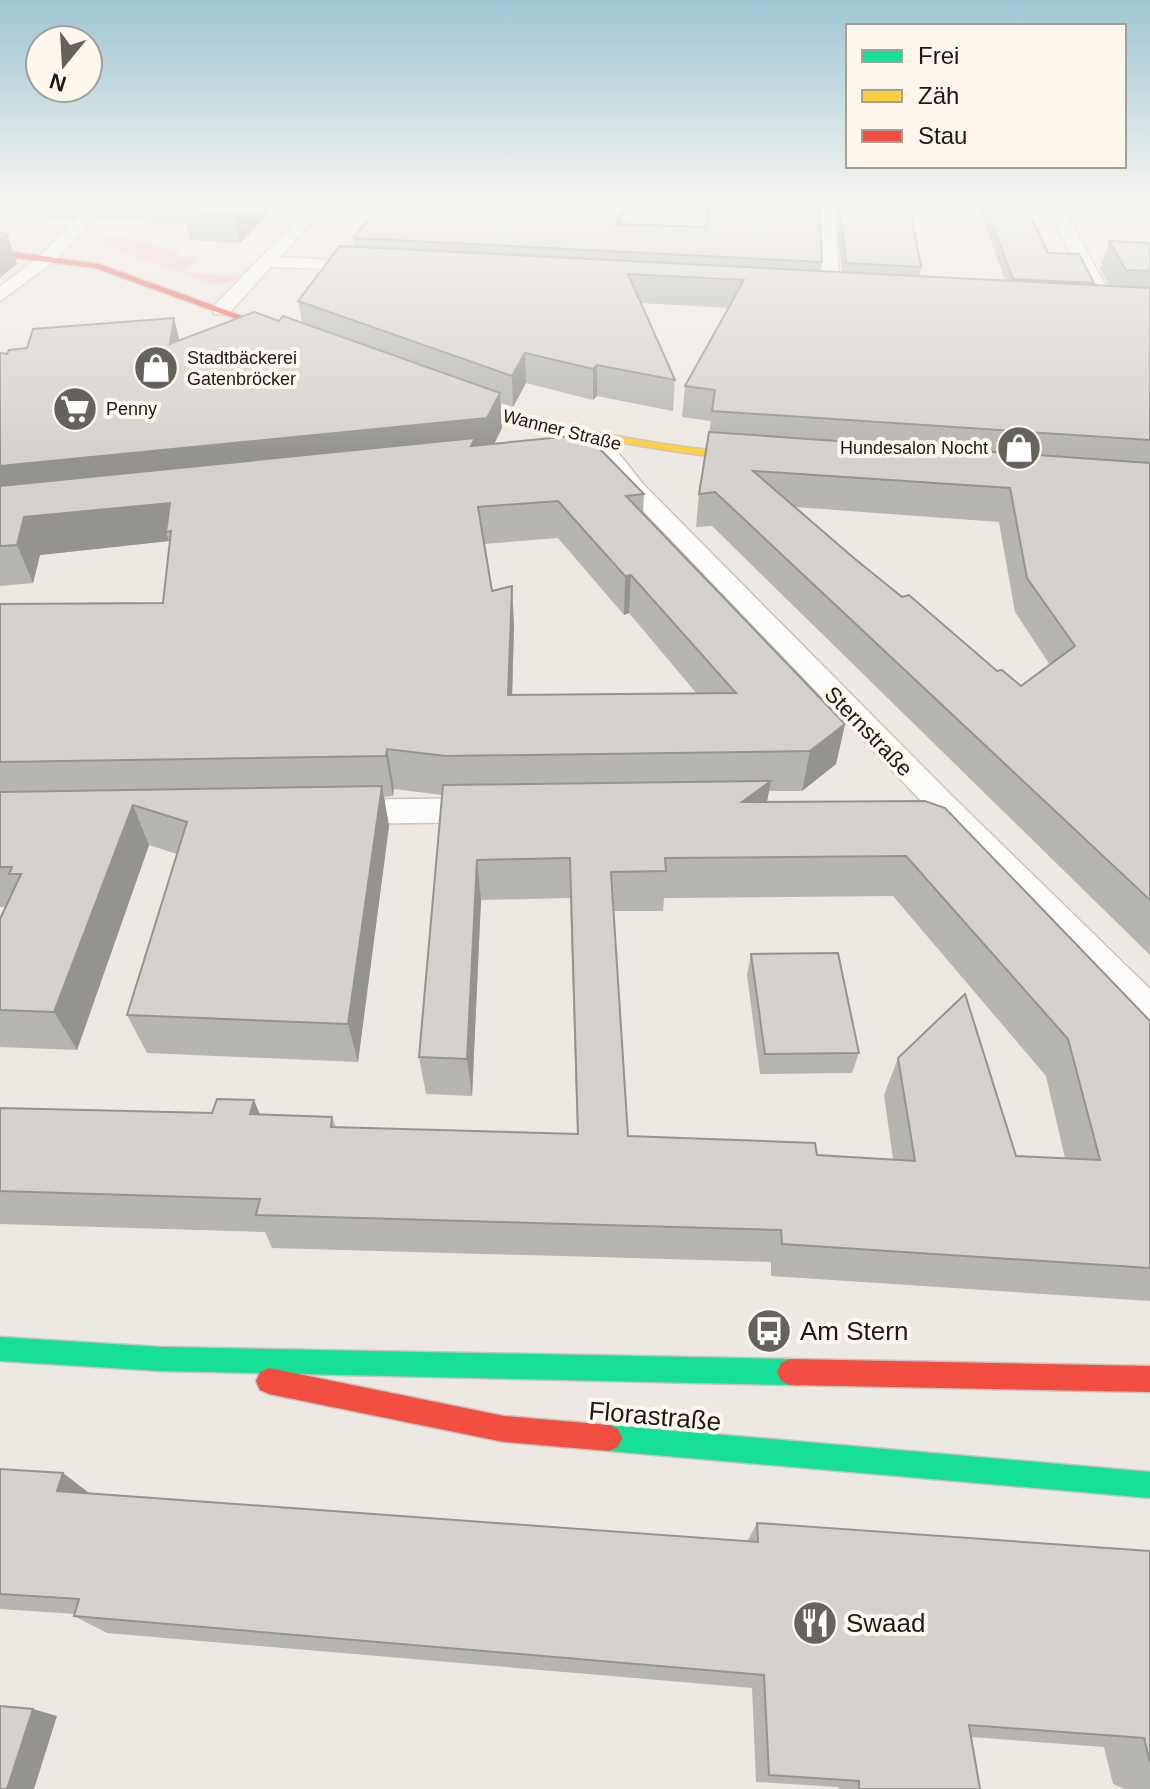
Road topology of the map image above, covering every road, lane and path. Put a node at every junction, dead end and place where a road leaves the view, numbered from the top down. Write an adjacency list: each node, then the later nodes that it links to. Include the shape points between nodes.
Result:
1 (151, 285): 7 (street)
2 (246, 285): 7 (street)
3 (838, 285): 5 (street)
4 (1096, 285): 6 (street)
5 (810, 288)
6 (1106, 305)
7 (221, 310): 8 (street)
8 (318, 346)
9 (429, 388): 10 (street, Wanner Straße, via 519,422)
10 (597, 441): 11 (street); 12 (street, Wanner Straße); 13 (street, Sternstraße, via 635,489)
11 (525, 459)
12 (788, 461)
13 (939, 803): 14 (street); 17 (street, Sternstraße)
14 (891, 804)
15 (525, 809): 16 (street)
16 (302, 812)
17 (1150, 1014)
18 (0, 1349): 19 (street, Florastraße)
19 (161, 1359): 20 (street, Florastraße); 21 (street, Florastraße, via 504,1429)
20 (1150, 1379)
21 (1150, 1485)

